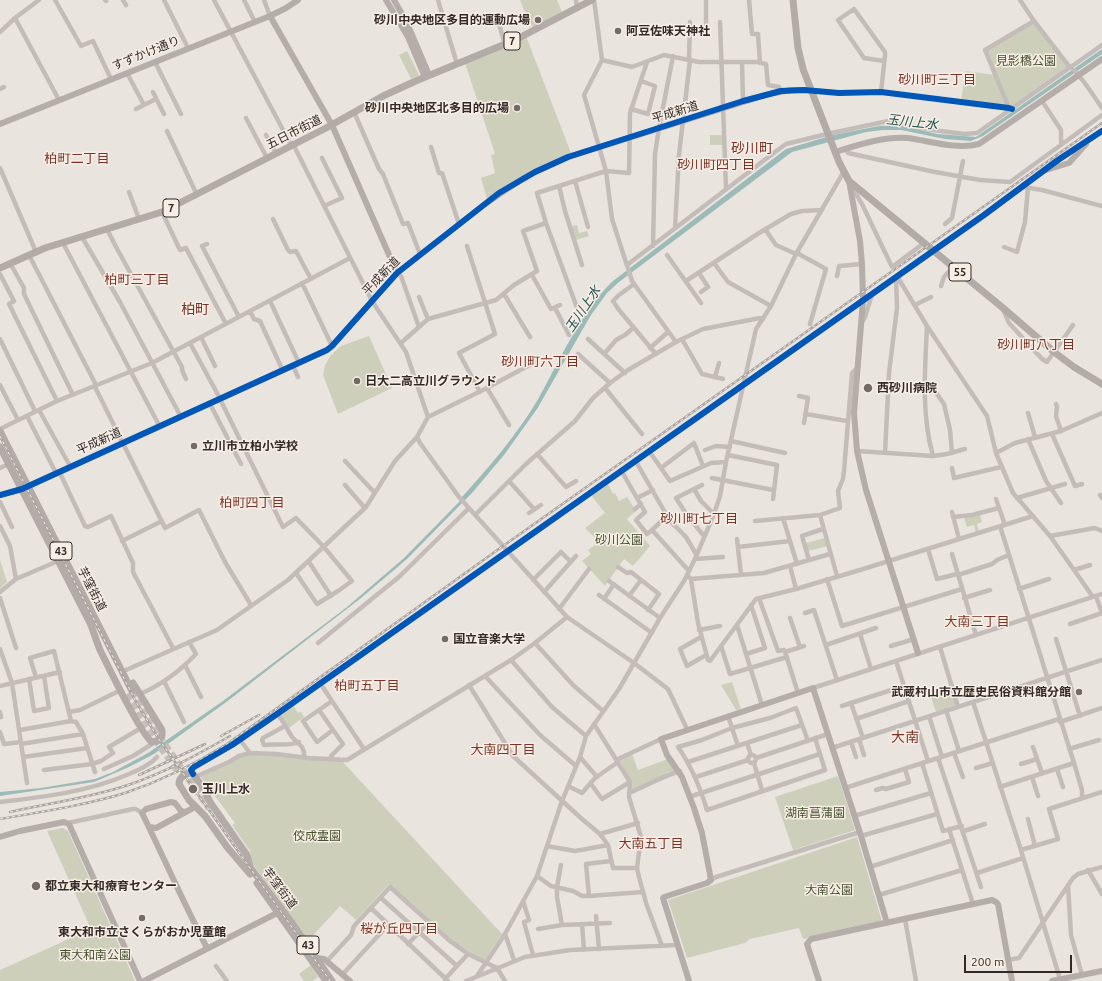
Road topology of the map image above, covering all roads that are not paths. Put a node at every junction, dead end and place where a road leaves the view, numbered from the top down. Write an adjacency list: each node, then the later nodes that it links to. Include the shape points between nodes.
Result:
1 (39, 0): 21 (street)
2 (55, 0): 48 (street, via 81,46 93,41)
3 (123, 0): 18 (street)
4 (164, 0): 32 (street)
5 (214, 0): 28 (street)
6 (244, 0): 24 (street)
7 (264, 0): 20 (street)
8 (298, 0): 20 (street, すずかけ通り)
9 (386, 0): 47 (street)
10 (394, 0): 47 (street, via 407,23)
11 (438, 0): 43 (street)
12 (576, 0): 19 (street)
13 (593, 0): 19 (main road, 五日市街道 / 7); 35 (street)
14 (706, 0): 27 (street)
15 (749, 0): 42 (street, via 752,34 758,34)
16 (793, 0): 50 (main road, 55, via 798,48)
17 (1020, 0): 23 (street)
18 (126, 5)
19 (577, 8): 30 (main road, 五日市街道 / 7)
20 (270, 16): 24 (street, すずかけ通り); 71 (street)
21 (15, 18): 29 (street); 55 (street)
22 (498, 20): 30 (street)
23 (1034, 21): 44 (street); 60 (street, via 985,50)
24 (255, 22): 28 (street, すずかけ通り)
25 (690, 22): 36 (street)
26 (720, 22): 40 (street)
27 (706, 28)
28 (230, 31): 32 (street, すずかけ通り); 78 (street, via 290,143)
29 (0, 32)
30 (505, 45): 43 (main road, 五日市街道 / 7)
31 (1102, 45): 44 (street)
32 (188, 48): 38 (street, すずかけ通り)
33 (673, 56): 36 (street); 39 (street, via 664,55); 72 (street)
34 (1102, 59): 46 (street)
35 (602, 60): 39 (street, via 632,67); 81 (street, via 584,96)
36 (690, 60): 40 (street); 69 (street)
37 (884, 61): 37 (street, via 864,58 838,20 854,9 885,52); 53 (street)
38 (155, 62): 45 (street, すずかけ通り); 66 (street)
39 (647, 62): 49 (street)
40 (721, 62): 41 (street); 59 (street)
41 (742, 62): 42 (street); 57 (street)
42 (760, 63): 51 (street, via 767,64 768,86 779,87)
43 (456, 64): 47 (main road, 五日市街道 / 7)
44 (1072, 67): 46 (street); 60 (street)
45 (127, 73): 48 (street, すずかけ通り); 58 (street)
46 (1078, 75): 56 (street); 61 (street)
47 (427, 76): 64 (main road, 五日市街道 / 7)
48 (111, 79): 55 (street, すずかけ通り)
49 (641, 81): 63 (street); 63 (street, via 656,86 648,114)
50 (810, 90): 51 (street, 平成新道); 53 (street, via 839,93); 75 (main road, 55)
51 (781, 91): 57 (street, 平成新道)
52 (153, 92): 54 (street)
53 (881, 92): 60 (street)
54 (156, 99): 58 (street); 65 (street)
55 (59, 100): 70 (street, すずかけ通り)
56 (1042, 100): 79 (street, via 1062,130); 82 (street, via 975,145 901,138 883,139)
57 (743, 101): 59 (street, 平成新道)
58 (144, 105): 62 (street)
59 (722, 108): 69 (street, 平成新道); 97 (street)
60 (1010, 108): 75 (street, via 974,134 888,121)
61 (1102, 108)
62 (136, 109)
63 (632, 109): 77 (street)
64 (354, 112): 71 (main road, 五日市街道 / 7); 122 (street, via 403,224 408,223)
65 (164, 114)
66 (181, 114)
67 (1102, 115): 79 (street)
68 (246, 118): 85 (street)
69 (682, 122): 72 (street, 平成新道); 110 (street)
70 (0, 124)
71 (332, 125): 78 (main road, 五日市街道 / 7); 133 (street)
72 (659, 128): 77 (street, 平成新道); 118 (street, via 655,154)
73 (166, 131): 99 (street)
74 (1102, 132): 96 (street, via 1070,152)
75 (828, 134): 83 (main road, 55); 97 (street, via 786,144)
76 (266, 135): 84 (street)
77 (630, 137): 81 (street, 平成新道); 89 (street, via 629,173)
78 (293, 144): 84 (main road, 五日市街道 / 7); 100 (street)
79 (1061, 145): 91 (street, via 1010,182)
80 (431, 147): 107 (street)
81 (599, 147): 89 (street); 107 (street, 平成新道, via 535,172 499,193)
82 (845, 149): 83 (street); 91 (street, via 848,153)
83 (834, 150): 90 (main road, 55)
84 (276, 153): 85 (main road, 五日市街道 / 7)
85 (267, 158): 99 (main road, 五日市街道 / 7)
86 (322, 158): 100 (street, via 342,198)
87 (963, 161): 91 (street)
88 (0, 168): 121 (street)
89 (606, 171): 92 (street); 130 (street, via 612,219)
90 (843, 173): 93 (main road, 55); 102 (street)
91 (960, 177): 108 (street, via 952,218)
92 (575, 180): 94 (street); 109 (street)
93 (848, 181): 95 (main road, 55); 128 (street)
94 (560, 186): 106 (street, via 537,193); 129 (street)
95 (854, 186): 115 (main road, 55); 115 (street, via 892,267)
96 (1025, 187): 101 (street); 119 (street, via 1025,222 1017,252); 120 (street)
97 (726, 189): 110 (street)
98 (129, 192): 104 (street)
99 (197, 195): 103 (main road, 五日市街道 / 7)
100 (324, 206): 125 (street)
101 (1102, 206)
102 (822, 210): 112 (street, via 791,214); 123 (street)
103 (162, 212): 104 (main road, 五日市街道 / 7); 164 (street, via 180,250 186,248)
104 (139, 219): 111 (main road, 五日市街道 / 7)
105 (273, 219): 139 (street, via 288,250 296,251)
106 (546, 223): 136 (street, via 523,232 537,271); 160 (street)
107 (459, 224): 122 (street, 平成新道)
108 (945, 224)
109 (588, 227)
110 (675, 228): 118 (street)
111 (107, 229): 113 (main road, 五日市街道 / 7); 183 (street)
112 (765, 229): 123 (street, via 776,244); 127 (street)
113 (82, 237): 114 (main road, 五日市街道 / 7); 189 (street)
114 (63, 243): 121 (main road, 五日市街道 / 7); 195 (street)
115 (924, 243): 120 (main road, 55)
116 (207, 244): 161 (street, via 202,246)
117 (467, 246): 152 (street)
118 (653, 246): 130 (street)
119 (1004, 247)
120 (933, 250): 131 (main road, 55); 138 (street)
121 (33, 254): 126 (main road, 五日市街道 / 7); 206 (street)
122 (420, 254): 133 (street, 平成新道)
123 (797, 254): 156 (street); 165 (street, via 826,269)
124 (667, 255): 140 (street)
125 (350, 258): 139 (street); 151 (street)
126 (10, 263): 132 (main road, 五日市街道 / 7); 210 (street)
127 (714, 263): 134 (street); 156 (street, via 728,282)
128 (862, 264): 137 (street, via 839,266); 149 (street)
129 (582, 265)
130 (627, 265): 142 (street)
131 (953, 266): 143 (street, via 944,277); 158 (main road, 55)
132 (0, 268)
133 (397, 272): 151 (street, 平成新道); 169 (street, via 401,276)
134 (699, 273): 140 (street); 144 (street, via 708,287)
135 (0, 274): 213 (street, via 14,301 10,304)
136 (532, 274): 145 (street); 157 (street, via 551,309)
137 (837, 276)
138 (896, 277): 146 (street); 154 (street); 244 (street, via 897,308 889,373)
139 (311, 279): 141 (street)
140 (686, 281): 153 (street)
141 (302, 283): 150 (street); 181 (street)
142 (634, 284): 170 (street, via 613,301); 171 (street)
143 (941, 286)
144 (701, 292)
145 (504, 294): 152 (street); 174 (street)
146 (872, 294): 149 (street); 166 (street, via 866,317)
147 (419, 297): 162 (street)
148 (931, 297): 154 (street)
149 (863, 300): 166 (street); 203 (street)
150 (270, 301): 159 (street); 191 (street)
151 (372, 301): 180 (street); 181 (street, 平成新道)
152 (486, 303): 162 (street); 209 (street, via 495,334 460,353)
153 (702, 303)
154 (914, 305): 168 (street)
155 (560, 306): 157 (street)
156 (771, 306): 163 (street)
157 (555, 308): 172 (street)
158 (1003, 308): 184 (main road, 55); 184 (street, via 1008,323 1042,358 1047,362)
159 (250, 311): 161 (street); 194 (street, via 254,319 260,321)
160 (580, 316)
161 (239, 317): 164 (street)
162 (428, 319): 169 (street)
163 (762, 319): 177 (street, via 703,329); 203 (street, via 756,329)
164 (226, 324): 173 (street)
165 (810, 324)
166 (861, 325): 193 (street)
167 (1073, 325): 184 (street)
168 (927, 326): 201 (street); 246 (street, via 987,416)
169 (419, 327): 180 (street)
170 (633, 328): 182 (street); 186 (street, via 616,340)
171 (668, 332): 178 (street); 182 (street)
172 (570, 335)
173 (201, 337): 179 (street); 192 (street)
174 (530, 337)
175 (0, 339): 216 (street)
176 (588, 339): 186 (street)
177 (682, 340): 178 (street); 199 (street, via 702,374)
178 (676, 342): 187 (street)
179 (190, 343): 183 (street); 212 (street)
180 (401, 343): 222 (street, via 409,359)
181 (332, 346): 191 (street, 平成新道)
182 (650, 348): 187 (street)
183 (174, 352): 189 (street); 198 (street)
184 (1054, 352): 204 (main road, 55)
185 (578, 354): 202 (street)
186 (604, 354): 196 (street)
187 (656, 354): 196 (street)
188 (537, 361): 207 (street)
189 (152, 363): 195 (street); 221 (street)
190 (719, 363): 199 (street)
191 (296, 365): 194 (street, 平成新道); 197 (street)
192 (215, 366)
193 (857, 368): 224 (street, via 852,372); 242 (street, via 854,413)
194 (283, 370): 212 (street, 平成新道)
195 (132, 372): 206 (street); 227 (street)
196 (625, 373): 202 (street)
197 (298, 377)
198 (186, 378)
199 (715, 378): 200 (street)
200 (723, 380)
201 (925, 382): 245 (street, via 930,384 944,404); 249 (street, via 928,436)
202 (610, 383): 208 (street)
203 (744, 384): 235 (street); 241 (street)
204 (1102, 384)
205 (0, 385): 223 (street)
206 (96, 386): 210 (street); 236 (street)
207 (487, 388): 209 (street); 226 (street)
208 (605, 388): 230 (street); 247 (street, via 593,398 575,421)
209 (480, 392): 222 (street)
210 (73, 394): 213 (street)
211 (799, 396): 219 (street, via 808,398)
212 (220, 399): 214 (street, 平成新道); 314 (street, via 283,527 296,518)
213 (57, 401): 216 (street)
214 (210, 404): 221 (street, 平成新道); 254 (street)
215 (1056, 404): 229 (street, via 1056,416)
216 (37, 410): 220 (street); 255 (street)
217 (1028, 413): 233 (street)
218 (1102, 413): 229 (street)
219 (806, 414): 224 (street); 225 (street)
220 (26, 416): 223 (street); 262 (street)
221 (181, 417): 227 (street, 平成新道)
222 (428, 417): 232 (street)
223 (18, 420): 228 (street)
224 (847, 421): 295 (street, via 843,479 838,491 840,508)
225 (804, 422)
226 (509, 425)
227 (160, 427): 236 (street, 平成新道)
228 (0, 430): 271 (main road, 芋窪街道 / 43)
229 (1061, 431): 231 (street)
230 (642, 434)
231 (1052, 434): 233 (street); 268 (street, via 1075,486)
232 (417, 437): 276 (street, via 396,461); 287 (street)
233 (1034, 437): 234 (street)
234 (1028, 439): 246 (street); 272 (street)
235 (731, 441): 238 (street); 243 (street)
236 (122, 442): 255 (street, 平成新道); 300 (street)
237 (0, 447): 253 (main road, 芋窪街道 / 43)
238 (730, 447): 240 (street, via 716,446); 248 (street)
239 (965, 449): 245 (street)
240 (705, 450)
241 (649, 451): 251 (street); 259 (street)
242 (857, 451): 244 (street); 325 (street, via 866,490)
243 (785, 453)
244 (885, 453): 249 (street)
245 (952, 453): 249 (street)
246 (996, 453): 257 (street)
247 (537, 454): 265 (street); 266 (street, via 566,487)
248 (728, 455): 252 (street); 275 (street, via 777,465)
249 (933, 456)
250 (345, 460): 276 (street)
251 (635, 460): 261 (street); 274 (street)
252 (726, 462): 256 (street); 264 (street)
253 (9, 464): 258 (street); 271 (main road, 芋窪街道 / 43)
254 (241, 464)
255 (70, 466): 262 (street, 平成新道)
256 (703, 466): 259 (street, via 670,481); 259 (street, via 694,443)
257 (1001, 467): 260 (street, via 954,478); 279 (street)
258 (0, 468)
259 (661, 468)
260 (952, 468)
261 (621, 470): 278 (street); 317 (street)
262 (57, 472): 271 (street, 平成新道); 312 (street, via 85,526 88,527 111,516)
263 (712, 478): 264 (street)
264 (723, 480): 275 (street); 293 (street)
265 (509, 481): 289 (street); 294 (street)
266 (576, 481)
267 (1065, 484): 272 (street)
268 (1082, 484)
269 (345, 485): 286 (street)
270 (702, 485): 273 (street)
271 (25, 487): 277 (street, 平成新道); 326 (main road, 芋窪街道 / 43); 373 (main road, 芋窪街道 / 43)
272 (1050, 488): 279 (street); 283 (street)
273 (694, 489): 293 (street, via 701,501); 308 (street, via 676,498)
274 (653, 490): 278 (street); 296 (street)
275 (773, 490): 281 (street)
276 (375, 493): 286 (street)
277 (0, 495)
278 (637, 498): 284 (street)
279 (1017, 498): 297 (street)
280 (996, 499): 288 (street)
281 (773, 500)
282 (0, 502): 304 (street)
283 (1061, 503)
284 (641, 504): 290 (street); 306 (street, via 645,512 636,520 647,534)
285 (541, 505): 289 (street)
286 (365, 508): 314 (street)
287 (469, 508): 294 (street); 386 (street, via 400,576)
288 (999, 508): 298 (street); 303 (street)
289 (534, 509): 292 (street)
290 (635, 509)
291 (952, 512): 298 (street)
292 (529, 513)
293 (714, 514): 308 (street)
294 (475, 515): 317 (street)
295 (820, 515): 299 (street); 305 (street)
296 (668, 516): 306 (street); 322 (street, via 688,541)
297 (1033, 516): 303 (street); 309 (street)
298 (953, 517): 311 (street)
299 (783, 518): 301 (street); 313 (street)
300 (162, 521): 312 (street); 363 (street, via 165,528 199,510)
301 (755, 521)
302 (0, 526): 340 (street, via 10,546)
303 (1002, 526): 311 (street); 320 (street)
304 (12, 527)
305 (824, 529): 318 (street); 324 (street, via 802,536)
306 (652, 530): 336 (street)
307 (1102, 531): 309 (street, via 1096,528)
308 (704, 536): 322 (street)
309 (1050, 536): 334 (street)
310 (737, 539): 315 (street)
311 (959, 539): 316 (street)
312 (122, 541): 393 (street, via 133,563 133,572)
313 (790, 541): 315 (street); 329 (street)
314 (323, 546): 327 (street); 355 (street, via 352,581)
315 (738, 547): 338 (street)
316 (928, 549): 325 (street); 337 (street, via 937,579)
317 (507, 551): 344 (street); 418 (street)
318 (830, 554): 324 (street); 339 (street)
319 (952, 554): 337 (street)
320 (1008, 555): 337 (street, via 992,564); 351 (street)
321 (576, 556): 328 (street)
322 (695, 557): 323 (street); 336 (street)
323 (722, 557)
324 (809, 560): 329 (street)
325 (889, 561): 339 (street); 365 (street)
326 (58, 562): 340 (street); 373 (main road, 芋窪街道 / 43)
327 (309, 562): 335 (street); 355 (street)
328 (572, 562): 344 (street, via 561,552); 353 (street)
329 (797, 564): 331 (street)
330 (1090, 565): 334 (street)
331 (790, 566): 338 (street, via 764,573); 348 (street)
332 (618, 567): 345 (street, via 627,573 631,572)
333 (589, 569): 366 (street)
334 (1074, 570): 358 (street)
335 (296, 573): 355 (street, via 317,604); 363 (street)
336 (688, 573): 341 (street); 370 (street)
337 (958, 574): 349 (street)
338 (741, 575): 341 (street)
339 (837, 576): 342 (street)
340 (16, 579): 352 (street)
341 (691, 579): 378 (street)
342 (827, 579): 348 (street); 365 (street, via 842,626)
343 (1049, 579): 351 (street)
344 (533, 580): 353 (street)
345 (641, 580): 357 (street); 367 (street, via 660,594)
346 (609, 581): 347 (street)
347 (614, 584): 357 (street); 362 (street)
348 (796, 589): 360 (street)
349 (962, 589): 361 (street); 365 (street)
350 (990, 590): 361 (street)
351 (1019, 590): 372 (street)
352 (0, 592)
353 (544, 592): 366 (street)
354 (1102, 594): 358 (street)
355 (331, 596)
356 (599, 596): 362 (street)
357 (629, 596): 367 (street)
358 (1094, 596): 372 (street); 374 (street, via 1102,613)
359 (0, 598): 392 (street)
360 (759, 598): 364 (street); 395 (street, via 778,651)
361 (964, 598): 381 (street)
362 (604, 599): 379 (street)
363 (251, 605): 385 (street, via 217,630)
364 (751, 605): 375 (street); 398 (street, via 765,648)
365 (904, 606): 383 (street)
366 (559, 609): 369 (street)
367 (648, 610): 370 (street)
368 (805, 613): 388 (street, via 814,610)
369 (567, 617): 387 (street); 403 (street)
370 (660, 618): 379 (street)
371 (790, 618): 395 (street, via 802,647)
372 (1028, 618): 381 (street); 413 (street)
373 (92, 619): 407 (main road, via 113,646); 423 (main road, 芋窪街道 / 43)
374 (1070, 624)
375 (737, 625): 389 (street); 398 (street)
376 (720, 626): 378 (street)
377 (876, 628): 380 (street)
378 (699, 630): 382 (street)
379 (652, 633): 403 (street)
380 (860, 634): 388 (street); 406 (street)
381 (976, 635): 391 (street)
382 (701, 637): 397 (street); 397 (street, via 680,649 687,666)
383 (914, 639): 390 (street); 396 (street)
384 (1056, 639): 409 (street)
385 (189, 642): 393 (street); 404 (street, via 196,654)
386 (318, 643)
387 (536, 643): 400 (street); 437 (street, via 573,685)
388 (826, 645): 415 (street)
389 (720, 646): 397 (street, via 710,661); 405 (street, via 730,674)
390 (891, 646)
391 (940, 647): 396 (street); 433 (street)
392 (16, 648)
393 (174, 648): 407 (street)
394 (0, 649): 417 (street)
395 (785, 652): 399 (street)
396 (918, 653): 402 (street)
397 (706, 654)
398 (746, 654): 405 (street)
399 (787, 657): 405 (street); 424 (street)
400 (511, 660): 411 (street); 459 (street, via 552,707)
401 (1102, 660): 409 (street)
402 (896, 661): 406 (street); 421 (street)
403 (634, 663): 437 (street); 453 (street, via 668,689)
404 (185, 665): 416 (street); 426 (street)
405 (750, 668): 431 (street)
406 (871, 669): 415 (street)
407 (126, 670): 425 (main road)
408 (60, 672): 410 (street); 412 (street, via 54,650 30,658); 438 (street)
409 (1066, 672): 413 (street); 442 (street)
410 (44, 676): 412 (street); 414 (street, via 49,708 34,711)
411 (485, 676): 419 (street); 502 (street, via 540,736)
412 (36, 677): 414 (street)
413 (1047, 678): 429 (street); 446 (street)
414 (29, 679): 417 (street)
415 (837, 680): 422 (street)
416 (164, 681): 425 (street); 447 (street)
417 (12, 683): 420 (street); 454 (street)
418 (320, 683): 427 (street); 439 (street)
419 (469, 685): 476 (street); 533 (street, via 513,756)
420 (0, 686)
421 (904, 686): 428 (street); 430 (street)
422 (813, 688): 424 (street); 458 (street)
423 (127, 692): 438 (street); 451 (main road, 芋窪街道)
424 (798, 693): 431 (street)
425 (140, 694): 451 (main road, 芋窪街道, via 162,730 162,736 156,741 150,741)
426 (201, 697)
427 (332, 701): 435 (street); 476 (street)
428 (909, 701): 443 (street); 445 (street)
429 (973, 702): 433 (street); 468 (street)
430 (851, 703): 432 (street); 443 (street)
431 (762, 705): 440 (street)
432 (842, 706)
433 (958, 707): 436 (street)
434 (1102, 708): 442 (street)
435 (319, 710): 455 (street); 455 (street, via 303,721 317,742)
436 (946, 710): 441 (street); 478 (street)
437 (603, 711): 448 (street)
438 (69, 712): 444 (street)
439 (276, 714): 450 (street); 463 (street)
440 (728, 716): 452 (street); 453 (street)
441 (929, 716): 445 (street); 488 (street)
442 (1080, 716): 446 (street)
443 (856, 719): 461 (street)
444 (71, 720): 454 (street); 457 (street, via 76,722)
445 (916, 720): 461 (street); 494 (street)
446 (1060, 721): 468 (street); 477 (street)
447 (184, 722)
448 (594, 724): 459 (street); 493 (street)
449 (802, 724): 452 (street, via 796,708); 465 (street); 470 (street)
450 (285, 726): 466 (street); 466 (street, via 262,740 264,745 287,746)
451 (141, 728): 500 (street, via 109,747 113,753)
452 (732, 728): 472 (street); 495 (street, via 678,747)
453 (687, 729): 462 (street)
454 (20, 730): 469 (street)
455 (333, 730): 490 (street, via 343,744 331,756)
456 (0, 732): 469 (street, via 4,744)
457 (82, 734): 469 (street); 474 (street)
458 (828, 734): 460 (street); 475 (street)
459 (586, 736): 486 (street)
460 (815, 738): 465 (street); 480 (street)
461 (861, 738): 467 (street); 482 (street)
462 (661, 739): 493 (street); 508 (street, via 667,754)
463 (240, 740): 479 (street); 511 (street, via 191,770)
464 (1099, 740): 477 (street)
465 (808, 741): 489 (street)
466 (299, 742): 485 (street)
467 (851, 742): 475 (street); 487 (street)
468 (986, 742): 478 (street); 498 (street)
469 (21, 743): 483 (street)
470 (747, 743): 472 (street); 481 (street)
471 (152, 744): 507 (street)
472 (738, 746): 495 (street)
473 (1033, 747): 491 (street)
474 (87, 748): 483 (street); 500 (street)
475 (832, 748): 523 (street)
476 (364, 749): 490 (street, via 347,760)
477 (1069, 749): 499 (street)
478 (957, 752): 488 (street); 515 (street)
479 (250, 753): 485 (street); 511 (street)
480 (820, 754): 512 (street); 524 (street, via 825,770)
481 (751, 755): 489 (street); 492 (street)
482 (864, 755)
483 (23, 757): 518 (street)
484 (157, 757): 534 (street, via 137,770 96,786 64,794)
485 (304, 757): 490 (street)
486 (580, 757): 502 (street); 513 (street)
487 (856, 757)
488 (940, 757): 494 (street); 544 (street)
489 (756, 758): 496 (street)
490 (333, 759)
491 (1037, 759): 501 (street); 510 (street)
492 (748, 760): 496 (street); 514 (street)
493 (617, 761): 513 (street); 517 (street)
494 (928, 761): 497 (street)
495 (688, 762): 514 (street)
496 (754, 763): 512 (street)
497 (922, 763): 503 (street); 529 (street)
498 (993, 763): 504 (street); 521 (street)
499 (1074, 763): 505 (street); 532 (street)
500 (92, 764): 506 (street); 509 (street)
501 (1021, 764)
502 (576, 766): 520 (street)
503 (906, 768): 523 (street); 525 (street, via 909,782)
504 (976, 768)
505 (1057, 769): 510 (street); 522 (street)
506 (44, 770)
507 (104, 770)
508 (680, 771): 527 (street); 531 (street)
509 (95, 772)
510 (1042, 773): 516 (street)
511 (194, 775): 535 (main road, via 187,773 179,784); 561 (main road, via 247,854)
512 (757, 775): 524 (street); 528 (street)
513 (597, 777): 519 (street)
514 (696, 777): 528 (street)
515 (963, 777)
516 (1032, 777): 521 (street); 530 (street)
517 (630, 782): 519 (street, via 602,799); 527 (street)
518 (27, 783)
519 (591, 784): 520 (street, via 582,793)
520 (568, 786): 533 (street)
521 (1000, 787): 557 (street)
522 (1063, 787)
523 (845, 788): 539 (street)
524 (762, 790): 528 (street, via 707,810)
525 (876, 790)
526 (1102, 792): 532 (street)
527 (630, 793): 542 (street)
528 (702, 793): 531 (street)
529 (931, 793): 538 (street); 539 (street)
530 (1038, 796)
531 (690, 797): 570 (street, via 702,834)
532 (1082, 798): 556 (street, via 1049,809 1058,839)
533 (562, 801): 550 (street); 555 (street)
534 (0, 802)
535 (196, 806): 536 (street, via 185,812); 568 (main road)
536 (178, 812): 537 (street, via 175,803 171,802 146,809); 546 (street, via 175,818)
537 (142, 813): 541 (street, via 133,809); 545 (street)
538 (937, 814): 547 (street, via 943,831); 551 (street)
539 (854, 816): 551 (street)
540 (1028, 819): 556 (street)
541 (68, 822): 552 (street); 619 (street)
542 (638, 823): 550 (street); 564 (street, via 641,837)
543 (985, 824): 548 (street)
544 (962, 826): 547 (street); 548 (street)
545 (149, 828): 546 (street); 549 (street)
546 (156, 828): 549 (street)
547 (950, 829): 553 (street)
548 (964, 831): 567 (street)
549 (152, 834): 599 (street)
550 (600, 834): 554 (street)
551 (860, 834): 562 (street); 570 (street, via 716,876)
552 (0, 837)
553 (953, 840): 562 (street); 565 (street)
554 (608, 845): 555 (street, via 575,850); 559 (street)
555 (547, 846): 569 (street)
556 (1035, 846): 557 (street)
557 (1021, 850): 558 (street)
558 (1023, 858): 567 (street); 585 (street)
559 (611, 861): 564 (street, via 613,868); 577 (street, via 586,864)
560 (561, 865): 572 (street)
561 (250, 866): 568 (main road, 芋窪街道 / 43, via 207,808); 582 (main road, 芋窪街道 / 43)
562 (870, 867): 576 (street)
563 (1102, 867): 566 (street)
564 (637, 868): 574 (street)
565 (962, 870): 576 (street); 580 (street)
566 (1088, 870): 571 (street, via 1078,874); 575 (street)
567 (977, 873): 573 (street)
568 (250, 874): 582 (main road, 芋窪街道 / 43)
569 (537, 876): 572 (street); 579 (street)
570 (711, 880): 597 (street, via 664,897 663,901)
571 (1068, 885): 585 (street); 614 (street, via 1071,935)
572 (557, 887): 577 (street); 592 (street)
573 (981, 887)
574 (643, 892): 577 (street); 598 (street)
575 (1102, 894)
576 (879, 895): 588 (street)
577 (589, 896)
578 (380, 898): 581 (street); 586 (street, via 390,887); 594 (street)
579 (523, 901): 595 (street); 603 (street, via 529,920 524,922)
580 (973, 904): 584 (street); 606 (street, via 992,900 997,903)
581 (371, 908): 591 (street); 607 (street)
582 (280, 911): 599 (street); 604 (main road, 芋窪街道 / 43); 622 (main road, 芋窪街道 / 43)
583 (596, 916): 590 (street)
584 (905, 919): 588 (street); 629 (street)
585 (1042, 922): 606 (street, via 1019,958); 618 (street)
586 (428, 923): 594 (street); 602 (street)
587 (610, 923): 590 (street)
588 (887, 923): 628 (street, via 810,939 807,944)
589 (582, 924): 590 (street); 592 (street); 601 (street)
590 (596, 924): 600 (street)
591 (388, 925): 596 (street); 613 (street)
592 (562, 925): 593 (street)
593 (538, 928)
594 (419, 932): 596 (street); 610 (street)
595 (505, 934): 605 (street); 608 (street)
596 (408, 944): 617 (street)
597 (677, 945): 598 (street); 627 (street)
598 (662, 946): 600 (street)
599 (207, 948): 620 (street)
600 (599, 949): 601 (street)
601 (584, 950): 603 (street)
602 (468, 954): 608 (street); 610 (street)
603 (533, 955): 605 (street)
604 (317, 958): 607 (street); 623 (main road, 芋窪街道 / 43)
605 (514, 960): 611 (street)
606 (1008, 960): 630 (street)
607 (327, 961): 613 (street)
608 (486, 962): 611 (street); 615 (street)
609 (216, 966): 621 (street)
610 (457, 966): 617 (street)
611 (497, 968): 615 (street); 626 (street)
612 (1102, 971): 614 (street)
613 (342, 975): 624 (street)
614 (1082, 975): 616 (street)
615 (474, 978): 625 (street)
616 (1073, 979): 618 (street)
617 (447, 980)
618 (1060, 980): 631 (street)
619 (140, 981)
620 (144, 981)
621 (227, 981)
622 (326, 981)
623 (332, 981)
624 (350, 981)
625 (466, 981)
626 (505, 981)
627 (689, 981)
628 (819, 981)
629 (916, 981)
630 (1012, 981)
631 (1052, 981)

